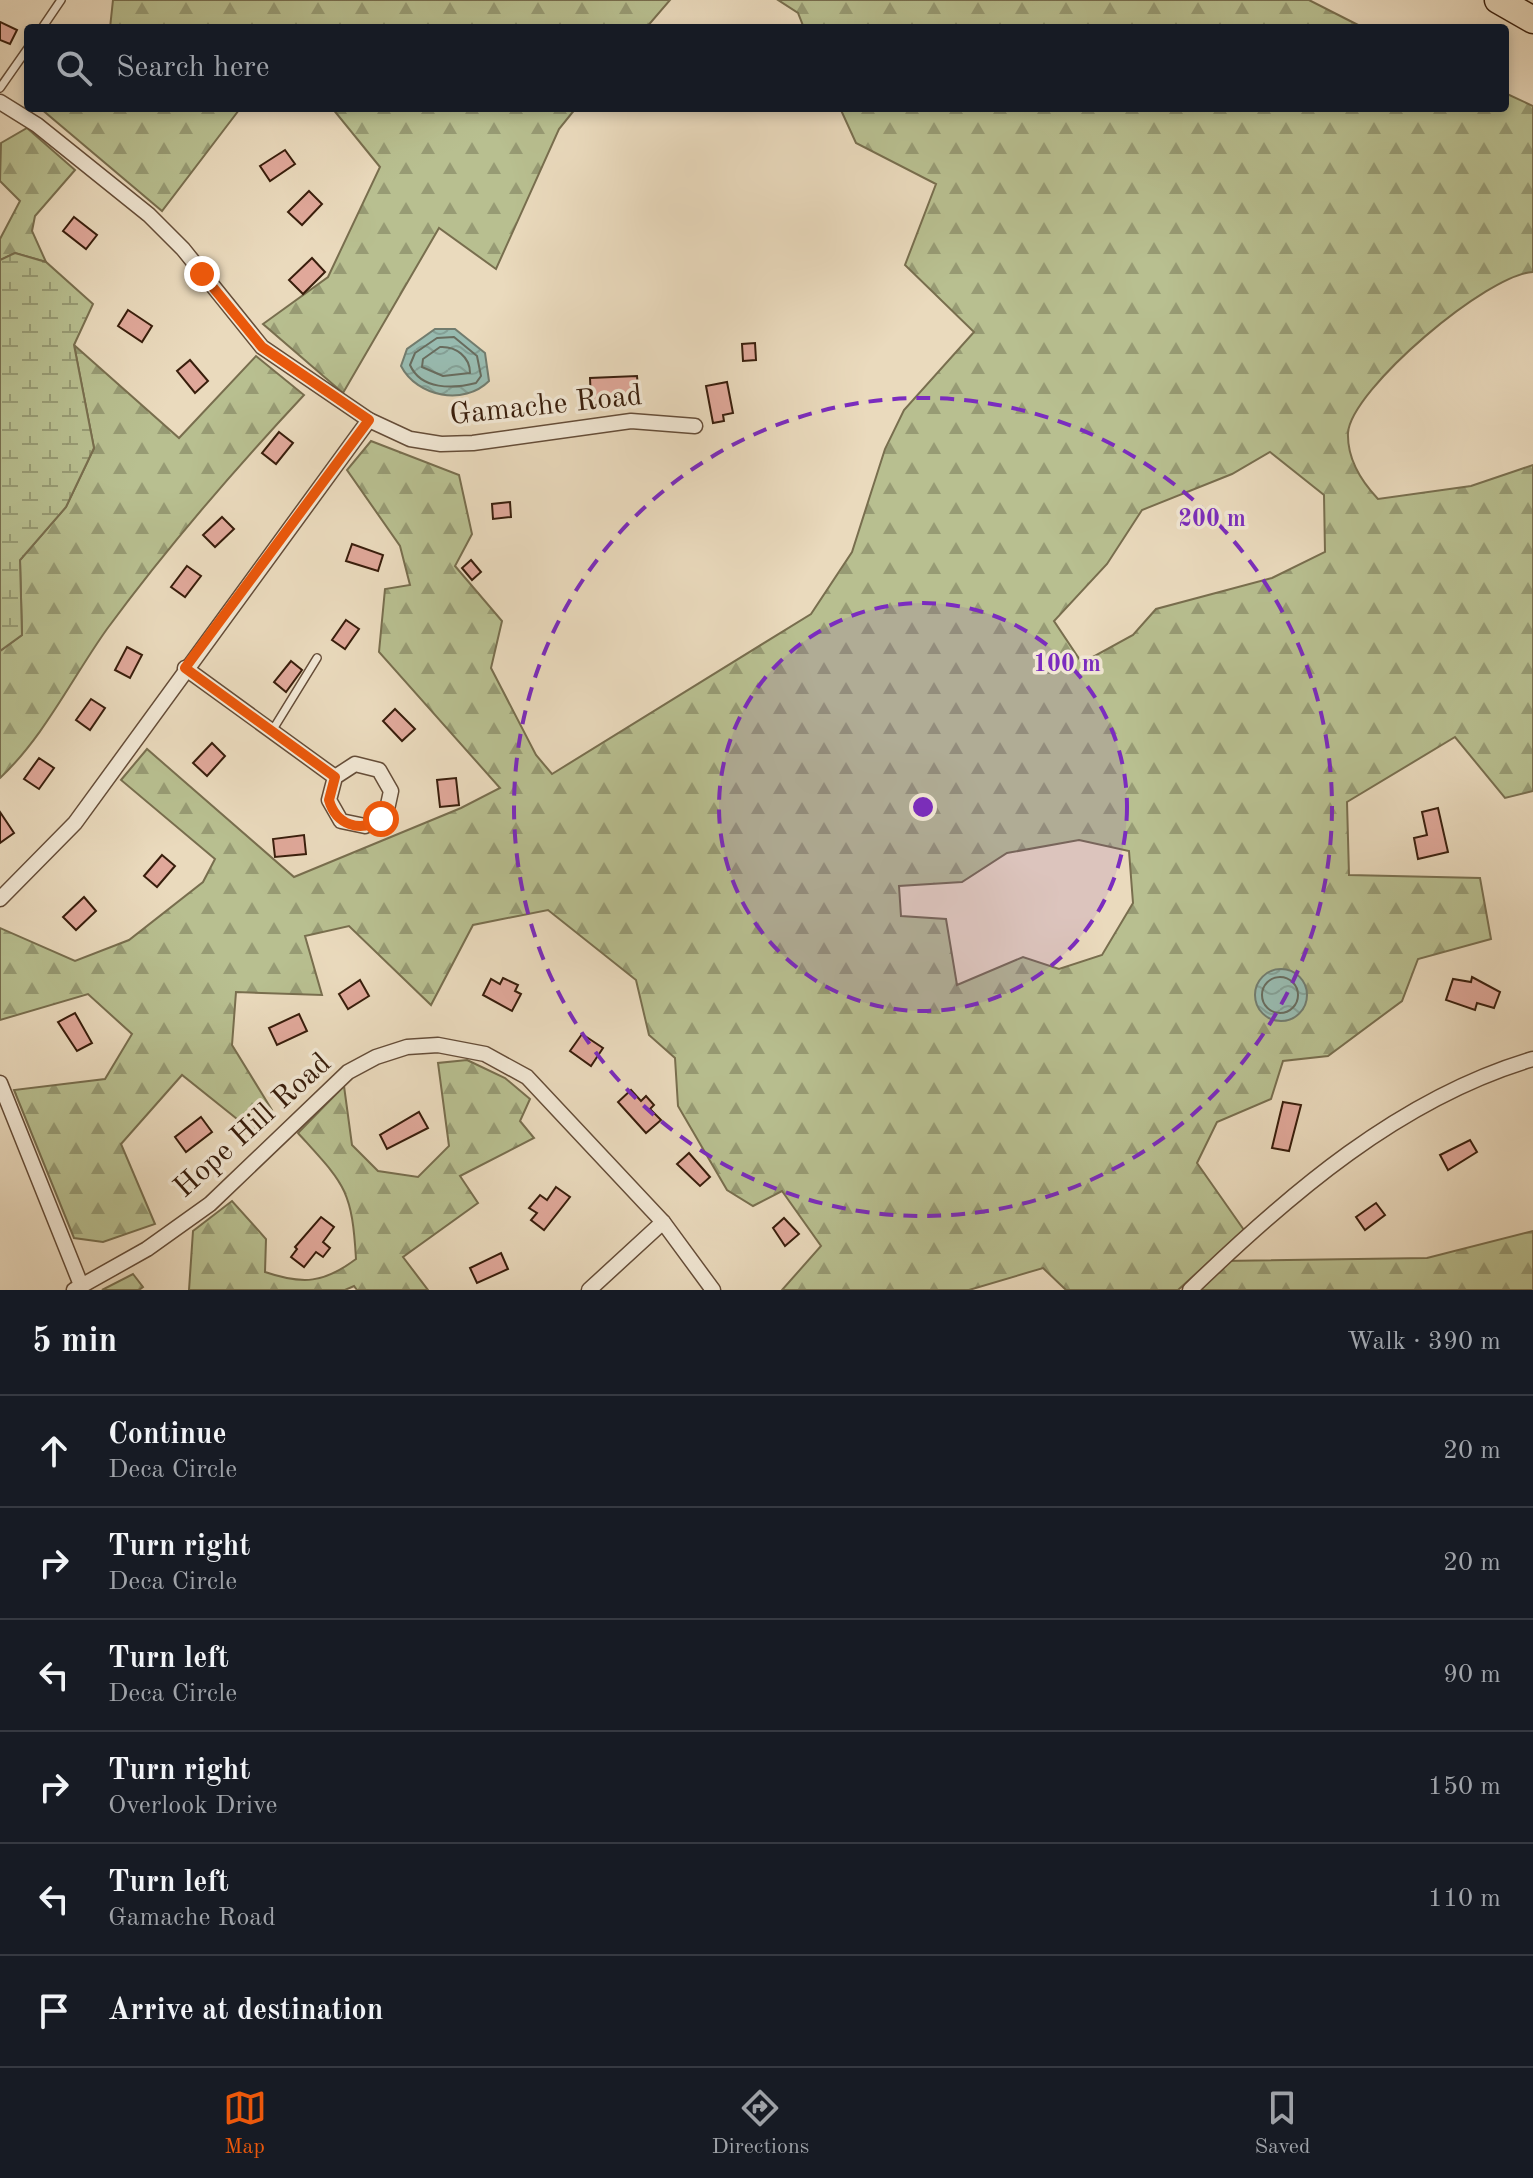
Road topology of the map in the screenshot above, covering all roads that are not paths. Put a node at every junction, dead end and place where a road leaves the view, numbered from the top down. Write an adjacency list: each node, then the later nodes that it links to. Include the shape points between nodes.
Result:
1 (61, 0): 4 (lane)
2 (1498, 0): 3 (highway)
3 (1533, 20)
4 (45, 24)
5 (24, 54): 6 (lane)
6 (0, 88)
7 (0, 102): 8 (street, Gamache Road, via 37,125 149,215 262,347)
8 (369, 420): 9 (street, Gamache Road, via 410,439 441,444 631,421); 11 (street)
9 (695, 426)
10 (317, 658): 12 (lane)
11 (185, 668): 12 (street); 14 (street, via 75,823)
12 (272, 731): 13 (street)
13 (335, 777): 13 (street, via 329,800 341,821 365,826 386,814 391,791 379,770 355,764)
14 (0, 899)
15 (1533, 1059): 21 (street, via 1440,1097 1372,1137)
16 (0, 1083): 18 (street)
17 (663, 1222): 18 (street, Hope Hill Road, via 527,1077 470,1049 407,1047 348,1072 210,1204 147,1249); 19 (street); 20 (street, Hope Hill Road)
18 (77, 1288)
19 (589, 1290)
20 (713, 1290)
21 (1190, 1290)

